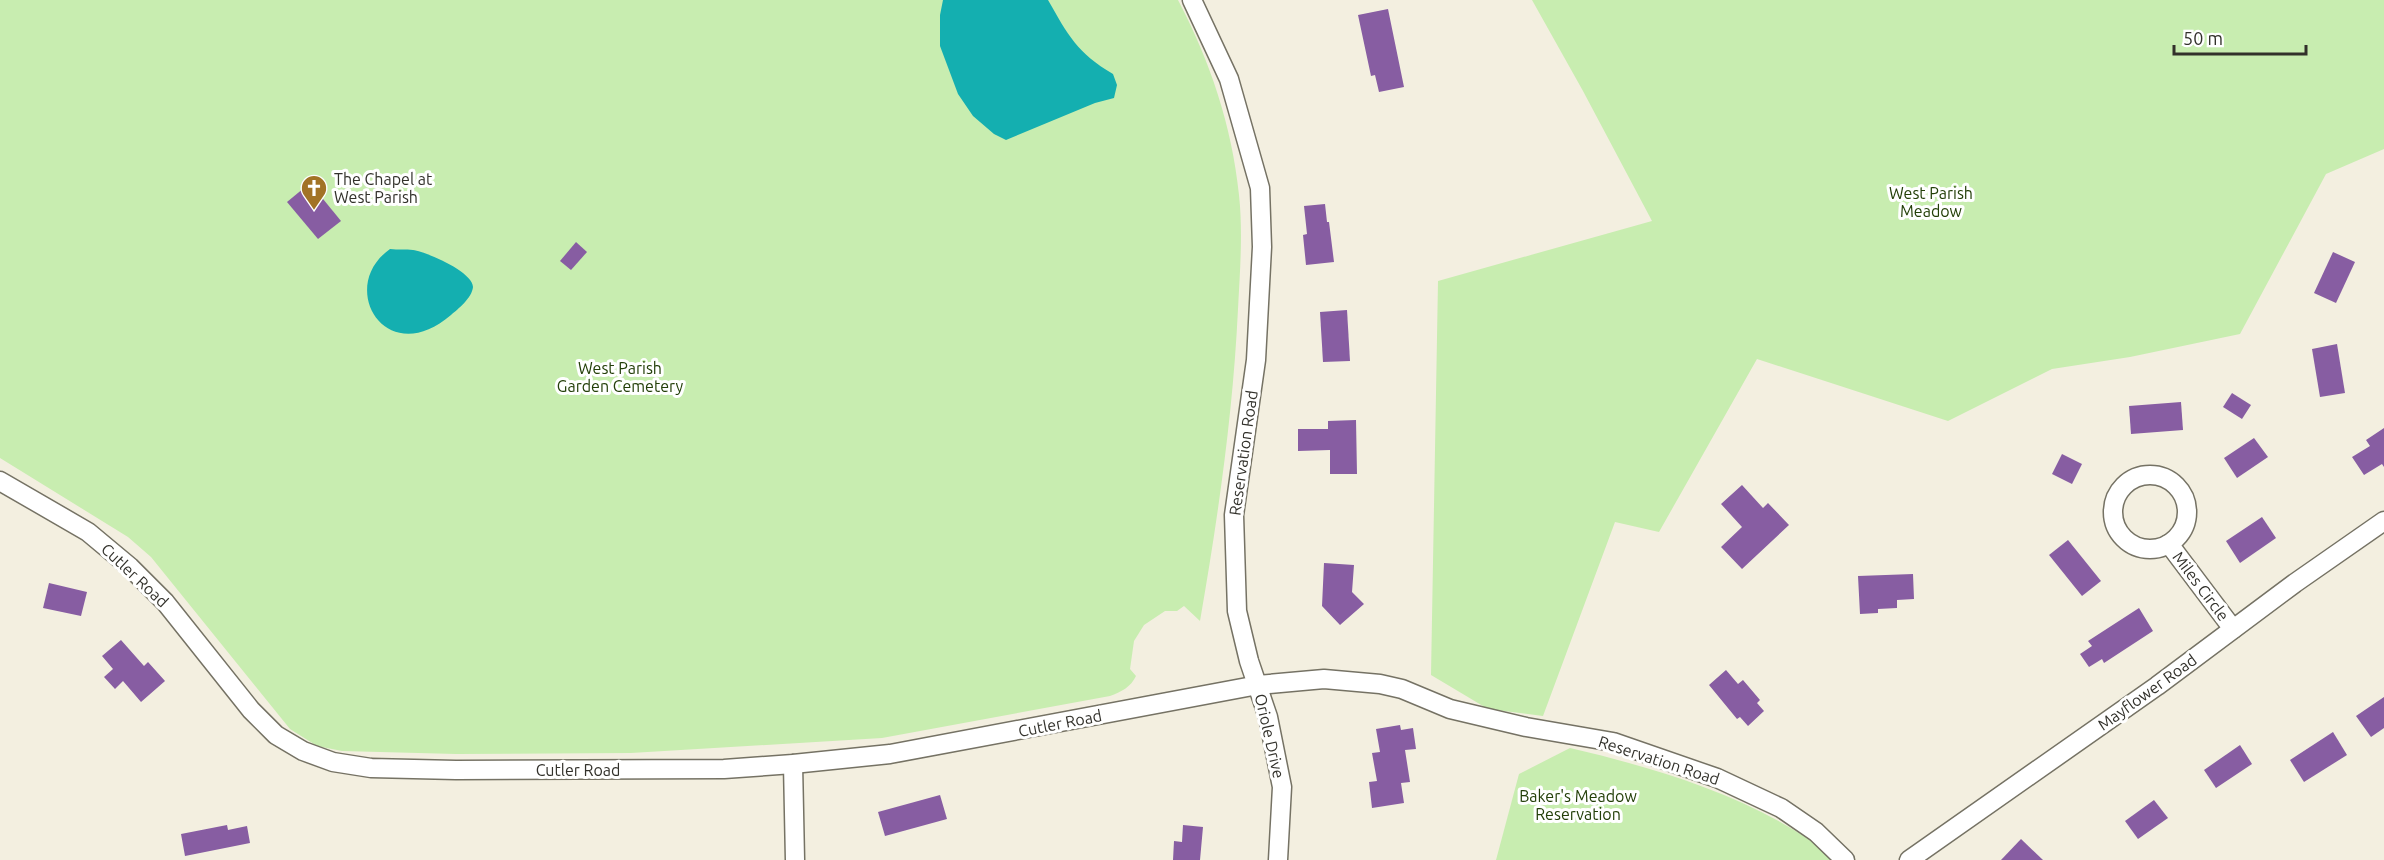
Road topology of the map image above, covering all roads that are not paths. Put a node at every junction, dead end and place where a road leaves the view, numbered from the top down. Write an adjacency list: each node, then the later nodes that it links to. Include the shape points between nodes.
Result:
1 (1192, 0): 6 (street, Reservation Road, via 1230,79 1260,188 1262,247 1256,360 1234,515 1237,611)
2 (0, 481): 7 (street, Cutler Road, via 88,532 130,567 165,602 250,711 276,735 303,751 371,768 724,769)
3 (2384, 521): 5 (street, Mayflower Road)
4 (2169, 544): 4 (street, Miles Circle, via 2181,534 2187,519 2186,503 2179,488 2165,478 2149,475 2126,484 2114,505 2114,520 2121,534 2139,548); 5 (street, Miles Circle)
5 (2233, 629): 11 (street, Mayflower Road)
6 (1258, 685): 7 (street, Cutler Road, via 890,754); 9 (street, Oriole Drive, via 1282,786); 10 (street, Reservation Road, via 1324,679 1380,684 1450,709 1613,742 1717,778 1781,808 1816,832)
7 (793, 764): 8 (street)
8 (795, 860)
9 (1278, 860)
10 (1845, 860)
11 (1909, 860)

